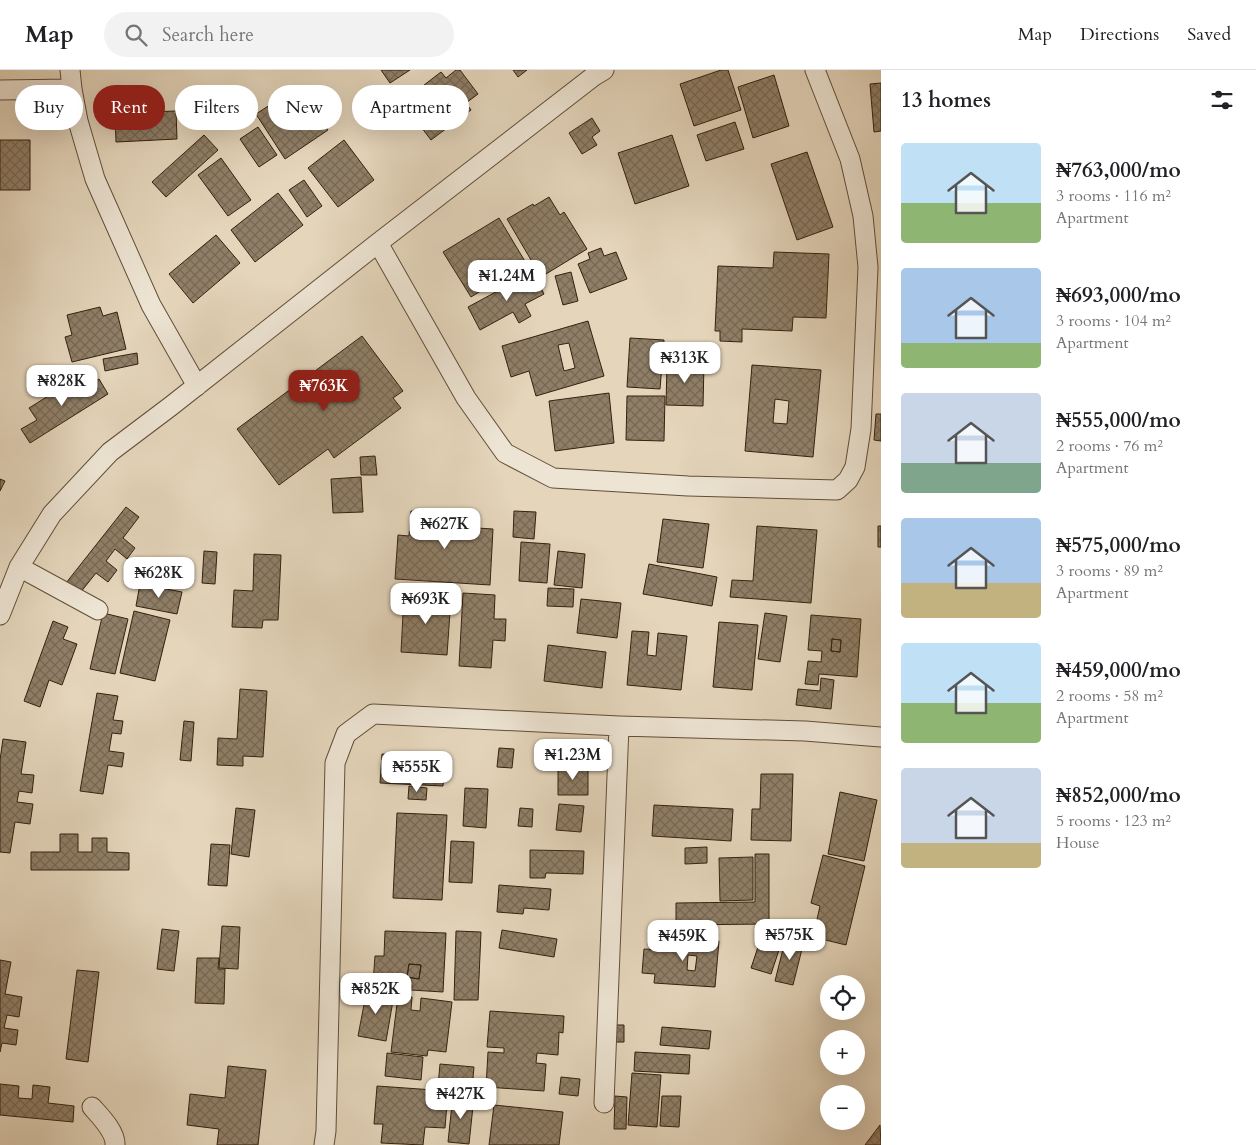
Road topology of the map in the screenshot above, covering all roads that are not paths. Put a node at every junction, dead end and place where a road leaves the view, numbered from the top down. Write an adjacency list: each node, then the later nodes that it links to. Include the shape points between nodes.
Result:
1 (70, 70): 4 (street)
2 (604, 70): 8 (street)
3 (815, 70): 9 (street, via 850,159)
4 (72, 85)
5 (0, 90): 6 (street)
6 (15, 90)
7 (81, 130): 10 (street, via 95,179 151,305)
8 (378, 243): 9 (street, via 466,398 505,453 553,478 688,486 837,490 848,480 855,467 861,429); 10 (street)
9 (874, 268)
10 (197, 386): 11 (street, via 110,452 52,514)
11 (19, 568): 12 (street); 13 (street)
12 (98, 610)
13 (0, 615)
14 (619, 726): 15 (street, via 805,731); 16 (street); 19 (street, via 373,714 346,734 335,763)
15 (881, 737)
16 (604, 1103)
17 (92, 1107): 18 (street, via 105,1122)
18 (116, 1145)
19 (324, 1145)

